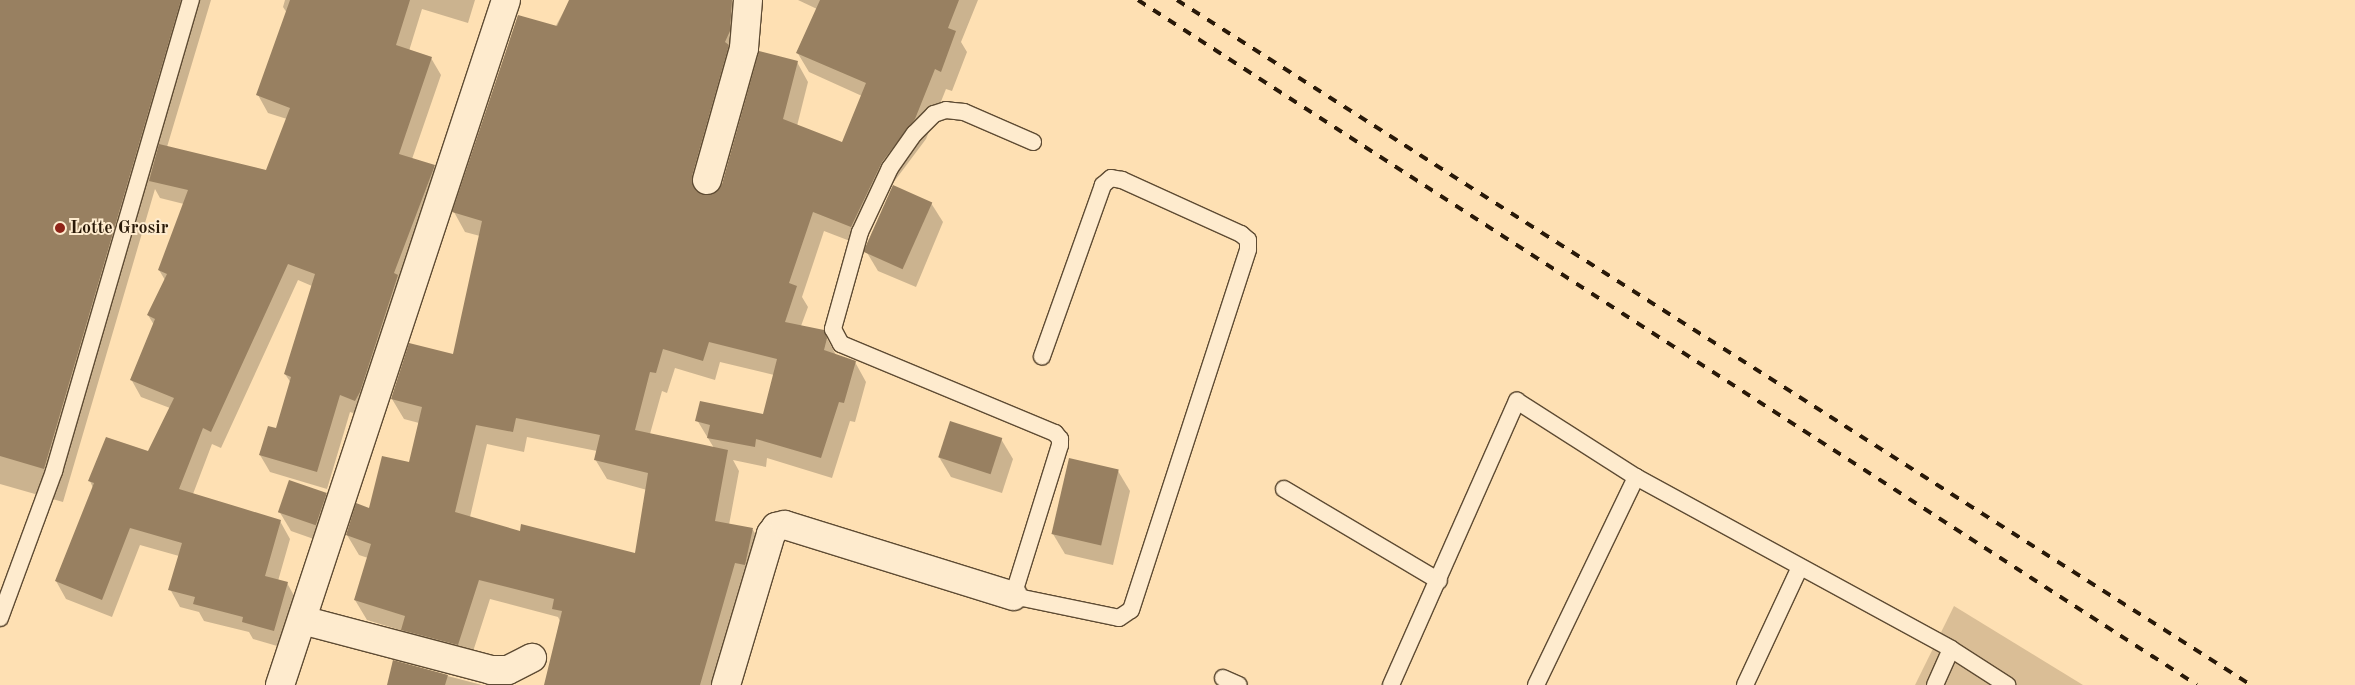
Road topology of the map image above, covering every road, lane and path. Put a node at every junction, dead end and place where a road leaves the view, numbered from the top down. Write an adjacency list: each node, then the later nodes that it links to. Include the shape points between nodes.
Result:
1 (192, 0): 12 (lane, via 71,416)
2 (506, 0): 13 (street)
3 (748, 0): 5 (street, via 744,48)
4 (1033, 142): 11 (lane, via 964,112 946,110 934,114 914,134 890,168 860,232 833,329 841,344 1055,433 1060,438)
5 (707, 180)
6 (1042, 356): 11 (lane, via 1103,184 1111,178 1122,180 1248,240 1248,249 1131,610 1120,618)
7 (1636, 477): 9 (lane); 10 (lane, via 1516,401); 21 (lane)
8 (1284, 489): 10 (lane)
9 (1800, 567): 14 (lane); 22 (lane)
10 (1439, 581): 20 (lane)
11 (1013, 596): 18 (street, via 785,525 776,527 771,534)
12 (0, 618)
13 (302, 620): 15 (street, via 491,670 508,670); 17 (street)
14 (1951, 649): 23 (lane); 24 (lane)
15 (532, 658)
16 (1223, 678): 19 (lane)
17 (280, 685)
18 (726, 685)
19 (1239, 685)
20 (1391, 685)
21 (1536, 685)
22 (1745, 685)
23 (1935, 685)
24 (2007, 685)

